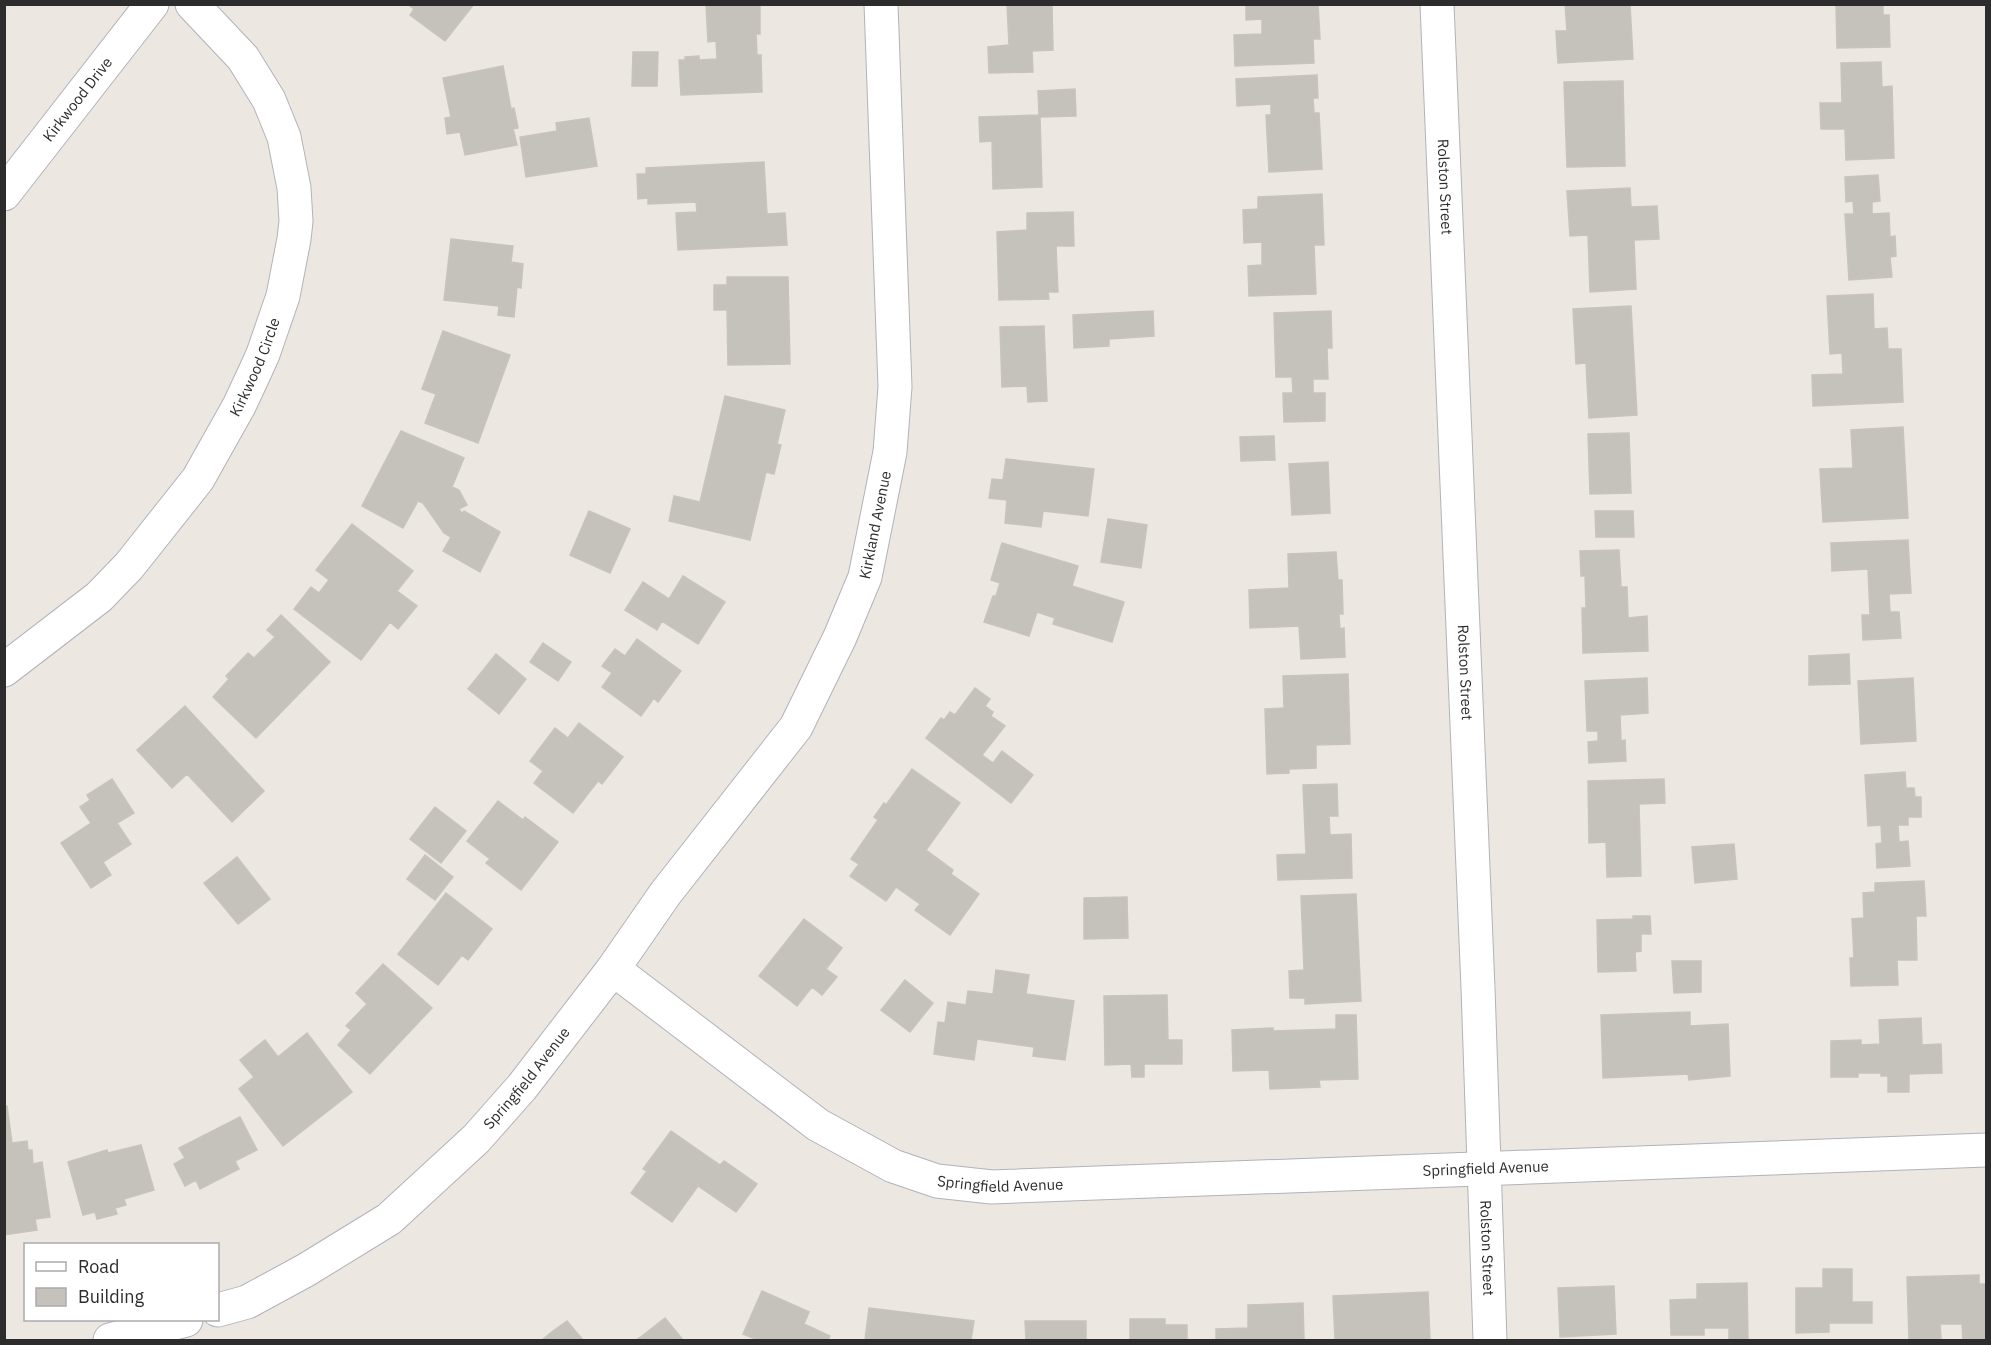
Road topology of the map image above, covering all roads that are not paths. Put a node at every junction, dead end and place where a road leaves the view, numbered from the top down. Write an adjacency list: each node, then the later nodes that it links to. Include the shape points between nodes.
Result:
1 (152, 4): 5 (street, Kirkwood Drive)
2 (192, 4): 6 (street, Kirkwood Circle, via 243,58 269,100 284,137 296,222 283,296 254,374 198,479 129,566 99,597)
3 (881, 4): 7 (street, Kirkland Avenue, via 895,387 890,452 865,577 796,727 665,894)
4 (1437, 4): 9 (street, Rolston Street)
5 (4, 194)
6 (4, 670)
7 (613, 969): 9 (street, Springfield Avenue, via 818,1125 893,1166 937,1181 992,1187); 10 (street, Springfield Avenue, via 522,1088 476,1139 389,1220 247,1302)
8 (1986, 1149): 9 (street, Springfield Avenue)
9 (1485, 1170): 13 (street, Rolston Street)
10 (219, 1310)
11 (182, 1321): 12 (street)
12 (110, 1341)
13 (1490, 1341)

